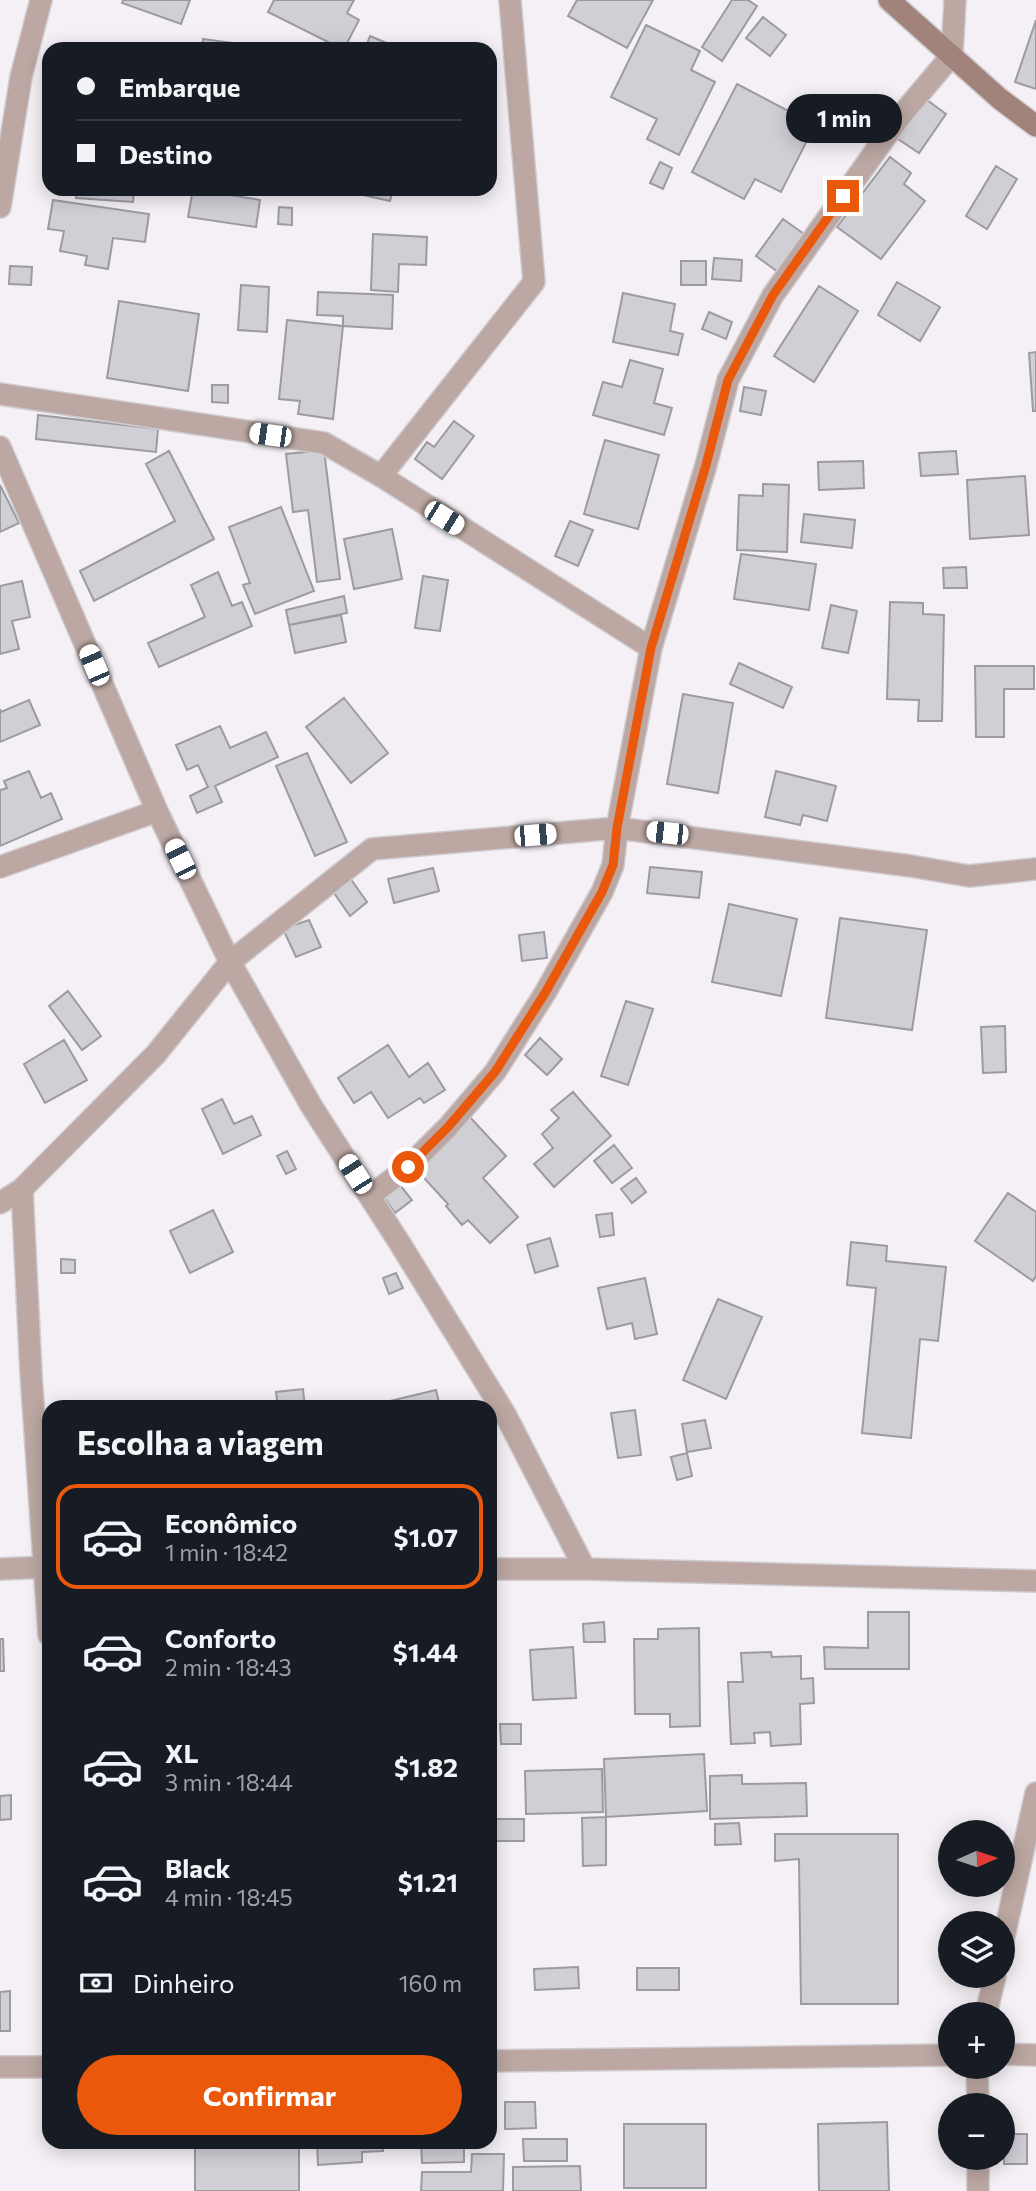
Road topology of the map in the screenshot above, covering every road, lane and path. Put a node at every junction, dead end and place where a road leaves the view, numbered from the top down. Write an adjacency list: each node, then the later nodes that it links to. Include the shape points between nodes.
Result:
1 (41, 0): 7 (street, via 21,77)
2 (510, 0): 10 (street, via 534,282)
3 (889, 0): 5 (street)
4 (955, 0): 5 (street)
5 (953, 55): 6 (street); 11 (street, via 899,118 773,295 728,380)
6 (1036, 125)
7 (0, 207)
8 (0, 394): 10 (street, via 324,443)
9 (0, 447): 12 (street)
10 (381, 476): 11 (street)
11 (651, 648): 13 (street)
12 (157, 811): 14 (street); 16 (street)
13 (617, 828): 15 (street, via 969,876); 16 (street, via 372,849); 18 (street, via 613,865 602,892 495,1072 408,1167)
14 (0, 867)
15 (1036, 869)
16 (230, 962): 17 (street, via 156,1054); 18 (street)
17 (22, 1189): 19 (street); 22 (street)
18 (370, 1196): 20 (street)
19 (0, 1203)
20 (496, 1400)
21 (497, 1401): 26 (street)
22 (42, 1504)
23 (42, 1567): 24 (street)
24 (0, 1569)
25 (497, 1569): 26 (street)
26 (585, 1569): 27 (street)
27 (1036, 1581)
28 (1036, 1793): 29 (street)
29 (1010, 1911)
30 (1015, 2054): 32 (street)
31 (938, 2055): 33 (street)
32 (1036, 2055)
33 (497, 2061)
34 (0, 2067): 35 (street)
35 (42, 2067)
36 (978, 2170): 37 (street)
37 (978, 2191)

